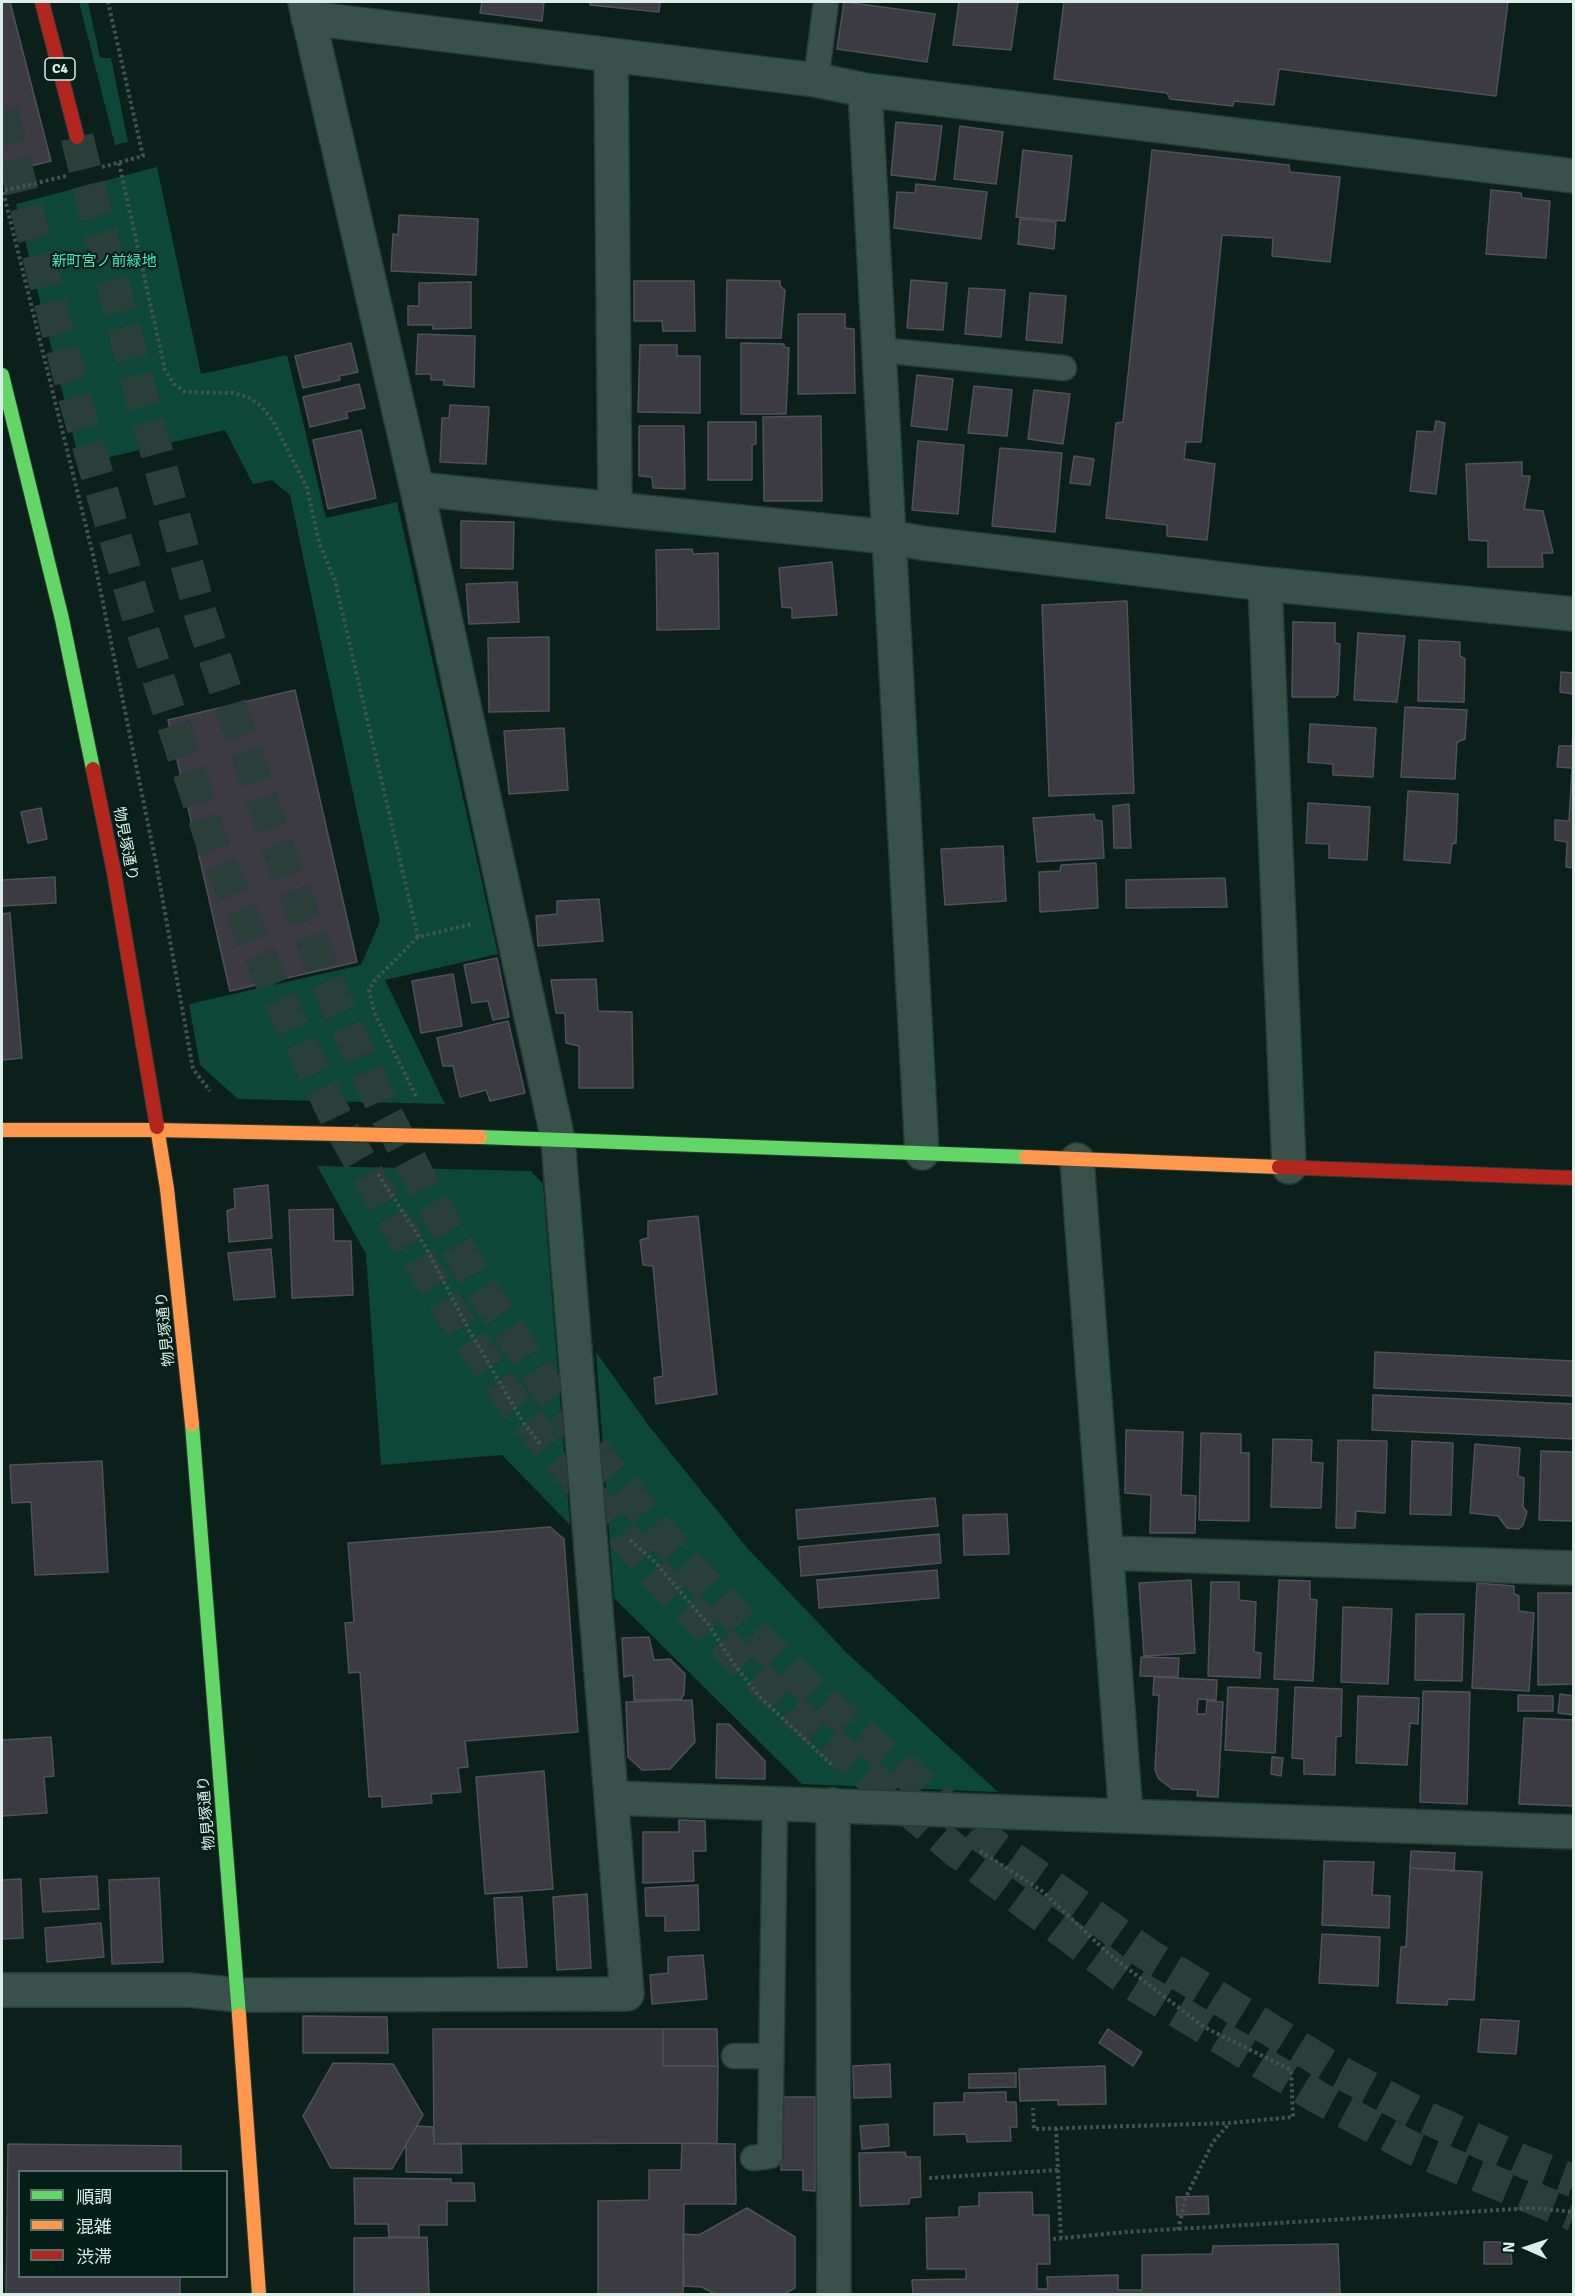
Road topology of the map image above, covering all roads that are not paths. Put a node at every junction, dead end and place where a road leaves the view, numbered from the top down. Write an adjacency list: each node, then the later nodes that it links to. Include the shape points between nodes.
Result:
1 (42, 2): 7 (main road, C4)
2 (825, 2): 5 (lane)
3 (306, 10): 4 (street); 13 (street)
4 (611, 57): 5 (street); 14 (street)
5 (816, 80): 6 (street)
6 (865, 90): 8 (street); 9 (street)
7 (77, 137)
8 (1574, 176)
9 (880, 350): 10 (lane); 15 (street)
10 (1064, 368)
11 (2, 375): 12 (main road, 物見塚通り)
12 (9, 431): 19 (main road, 物見塚通り, via 62,620 114,872)
13 (417, 489): 14 (street); 20 (street)
14 (615, 508): 15 (street)
15 (889, 537): 16 (street); 21 (street)
16 (1264, 584): 17 (street); 23 (street)
17 (1574, 614)
18 (2, 1130): 19 (main road)
19 (158, 1130): 20 (main road); 33 (main road, 物見塚通り, via 193,1429)
20 (558, 1140): 21 (main road); 27 (street)
21 (922, 1153): 22 (main road)
22 (1077, 1160): 23 (main road); 25 (street)
23 (1289, 1167): 24 (main road)
24 (1574, 1178)
25 (1107, 1554): 26 (street); 30 (street)
26 (1574, 1569)
27 (612, 1798): 28 (street); 33 (street, via 627,1994)
28 (775, 1803): 29 (street); 35 (lane)
29 (833, 1805): 30 (street); 38 (street)
30 (1126, 1816): 31 (street)
31 (1574, 1832)
32 (2, 1990): 33 (street, via 189,1990)
33 (238, 1995): 37 (main road, 物見塚通り)
34 (734, 2055): 35 (lane)
35 (771, 2056): 36 (lane, via 770,2156)
36 (753, 2158)
37 (259, 2295)
38 (834, 2295)

